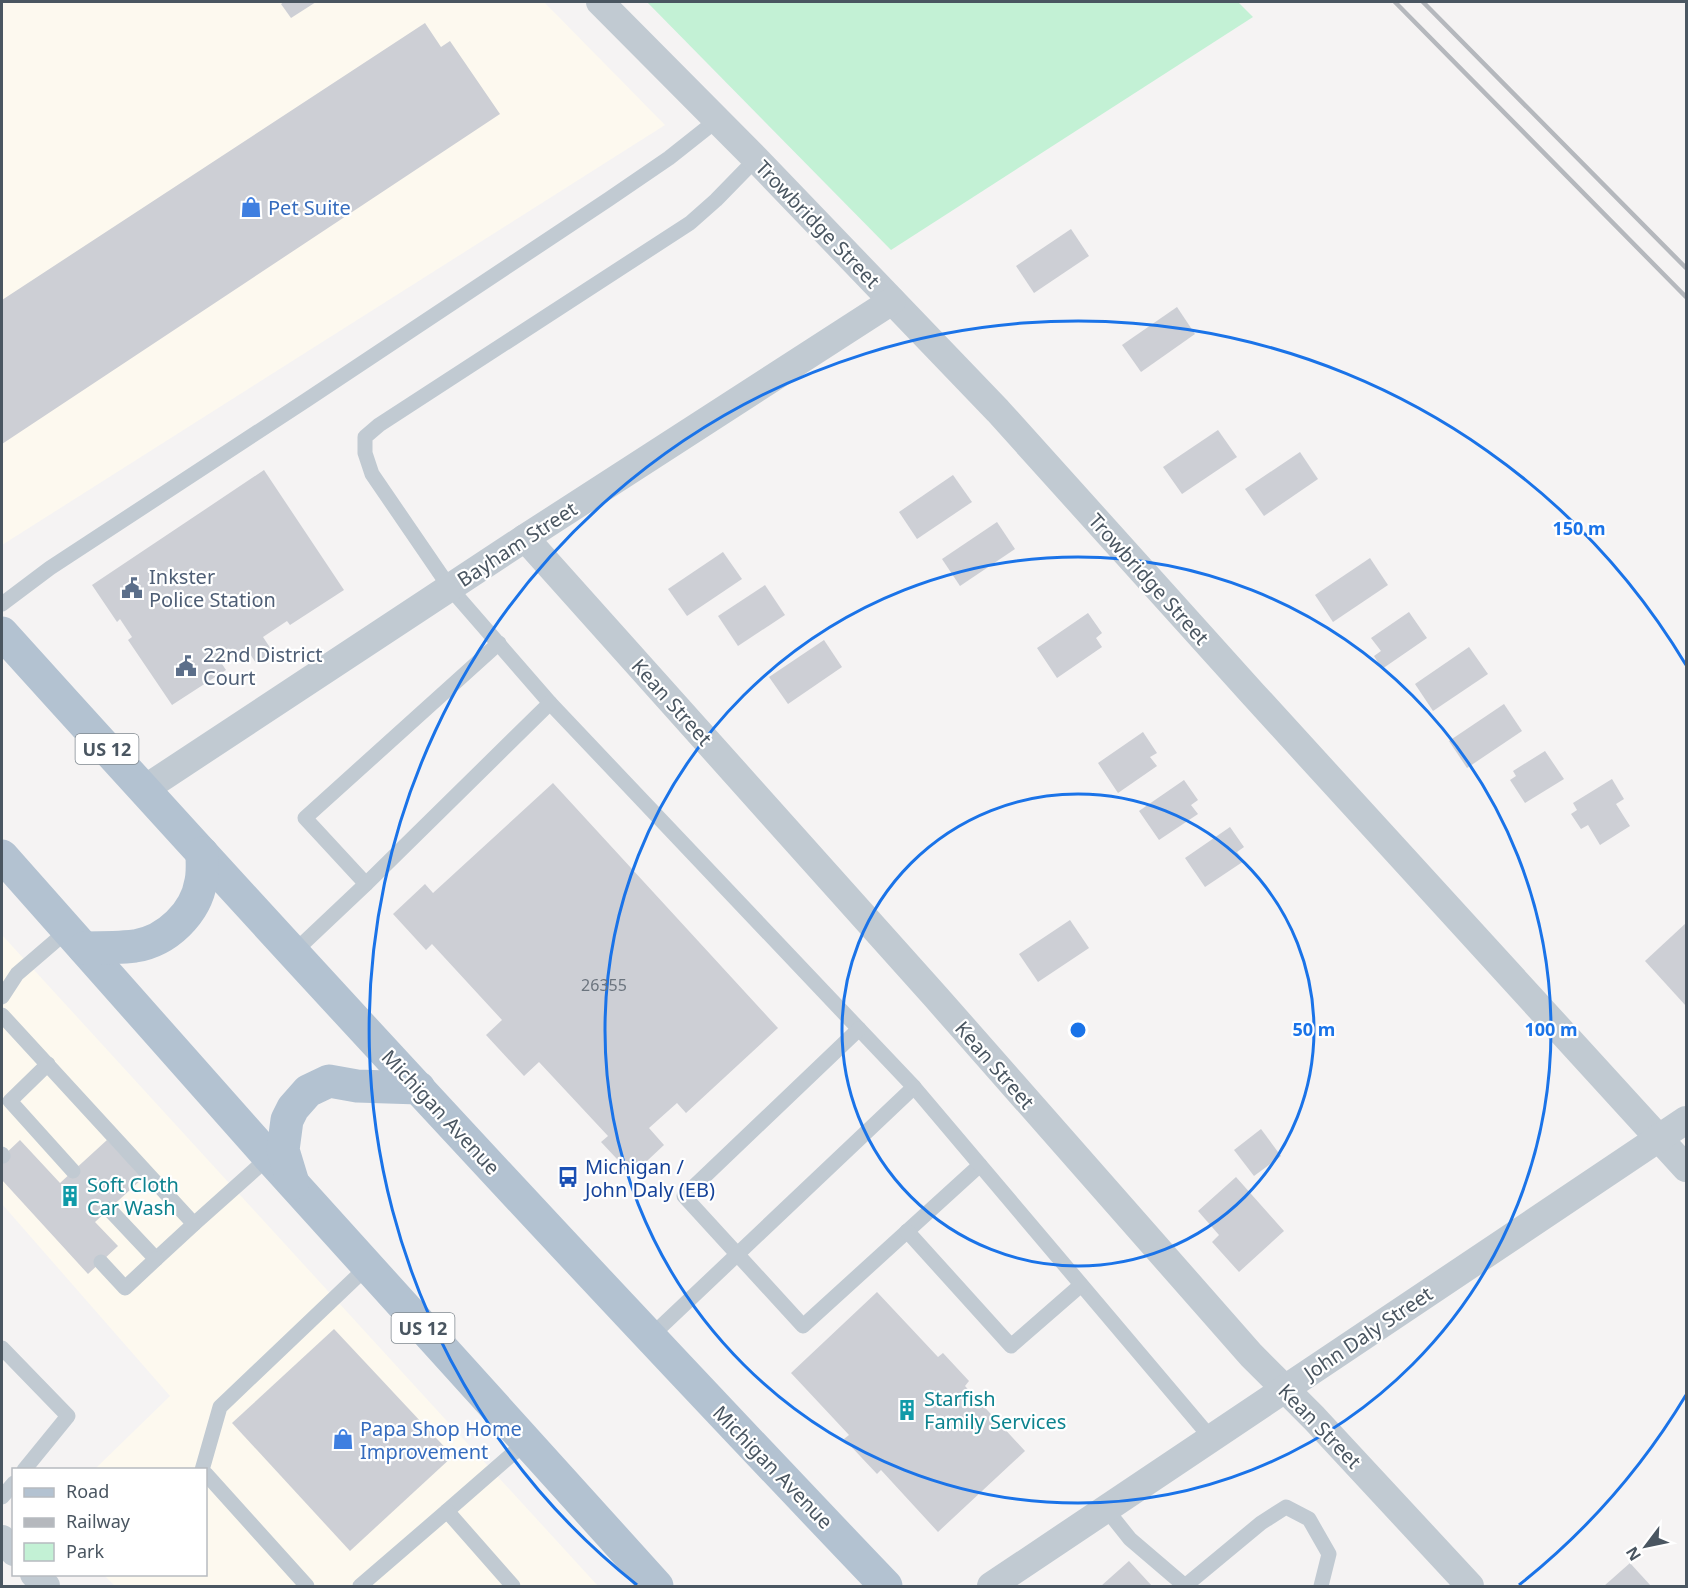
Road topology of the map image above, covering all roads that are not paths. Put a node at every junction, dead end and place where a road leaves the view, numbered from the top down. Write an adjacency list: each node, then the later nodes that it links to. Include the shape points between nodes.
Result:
1 (600, 2): 2 (street, Trowbridge Street)
2 (717, 120): 3 (street, Trowbridge Street); 7 (lane, via 643,176 50,568)
3 (756, 159): 4 (street, Trowbridge Street); 6 (lane, via 690,223 365,437 372,474)
4 (892, 300): 5 (street, Bayham Street); 25 (street, Trowbridge Street, via 998,411)
5 (525, 538): 6 (street, Bayham Street); 41 (street, Kean Street)
6 (450, 588): 9 (lane); 11 (street, Bayham Street)
7 (2, 604)
8 (2, 633): 11 (main road, Michigan Avenue / US 12)
9 (499, 643): 10 (lane); 14 (lane, via 306,818)
10 (550, 702): 14 (lane); 19 (lane)
11 (143, 790): 12 (main road, Michigan Avenue / US 12)
12 (202, 853): 15 (main road, via 201,882 193,906 159,939 136,946); 16 (main road, Michigan Avenue / US 12)
13 (2, 856): 15 (main road, US 12)
14 (366, 884): 16 (lane)
15 (76, 939): 17 (lane, via 17,974); 26 (main road, US 12)
16 (294, 952): 22 (main road, Michigan Avenue / US 12)
17 (2, 997)
18 (2, 1015): 20 (lane)
19 (859, 1029): 21 (lane); 34 (lane, via 684,1197)
20 (48, 1064): 23 (lane); 32 (lane)
21 (914, 1087): 27 (lane); 34 (lane)
22 (419, 1088): 30 (main road, via 329,1081 308,1091 287,1120 283,1150); 39 (main road, Michigan Avenue / US 12)
23 (6, 1105): 29 (lane)
24 (1686, 1120): 25 (street, John Daly Street)
25 (1659, 1138): 28 (street, Trowbridge Street); 41 (street, John Daly Street)
26 (269, 1157): 30 (main road, US 12); 32 (lane)
27 (980, 1165): 33 (lane); 38 (lane)
28 (1686, 1168)
29 (74, 1171)
30 (293, 1183): 37 (main road, US 12)
31 (110, 1209): 35 (lane)
32 (194, 1224): 35 (lane)
33 (908, 1231): 34 (lane, via 803,1326); 38 (lane, via 1011,1346)
34 (738, 1255): 39 (lane)
35 (156, 1259): 36 (lane, via 125,1288)
36 (101, 1262)
37 (368, 1266): 43 (main road, US 12); 45 (lane, via 220,1407)
38 (1081, 1285): 42 (lane)
39 (650, 1337): 58 (main road, Michigan Avenue / US 12)
40 (2, 1348): 44 (lane, via 68,1416)
41 (1285, 1389): 42 (street, John Daly Street); 61 (street, Kean Street)
42 (1211, 1438): 49 (street, John Daly Street)
43 (526, 1442): 50 (lane); 57 (main road, US 12)
44 (26, 1468)
45 (203, 1468)
46 (207, 1475): 54 (lane)
47 (12, 1485): 48 (lane)
48 (2, 1497)
49 (1106, 1509): 52 (lane, via 1130,1539); 59 (street, John Daly Street)
50 (447, 1511): 55 (lane); 56 (lane)
51 (35, 1576): 53 (street)
52 (1185, 1586): 60 (lane, via 1261,1523 1286,1508 1309,1519 1329,1554)
53 (46, 1587)
54 (307, 1587)
55 (360, 1587)
56 (513, 1587)
57 (657, 1587)
58 (886, 1587)
59 (991, 1587)
60 (1321, 1587)
61 (1470, 1587)

